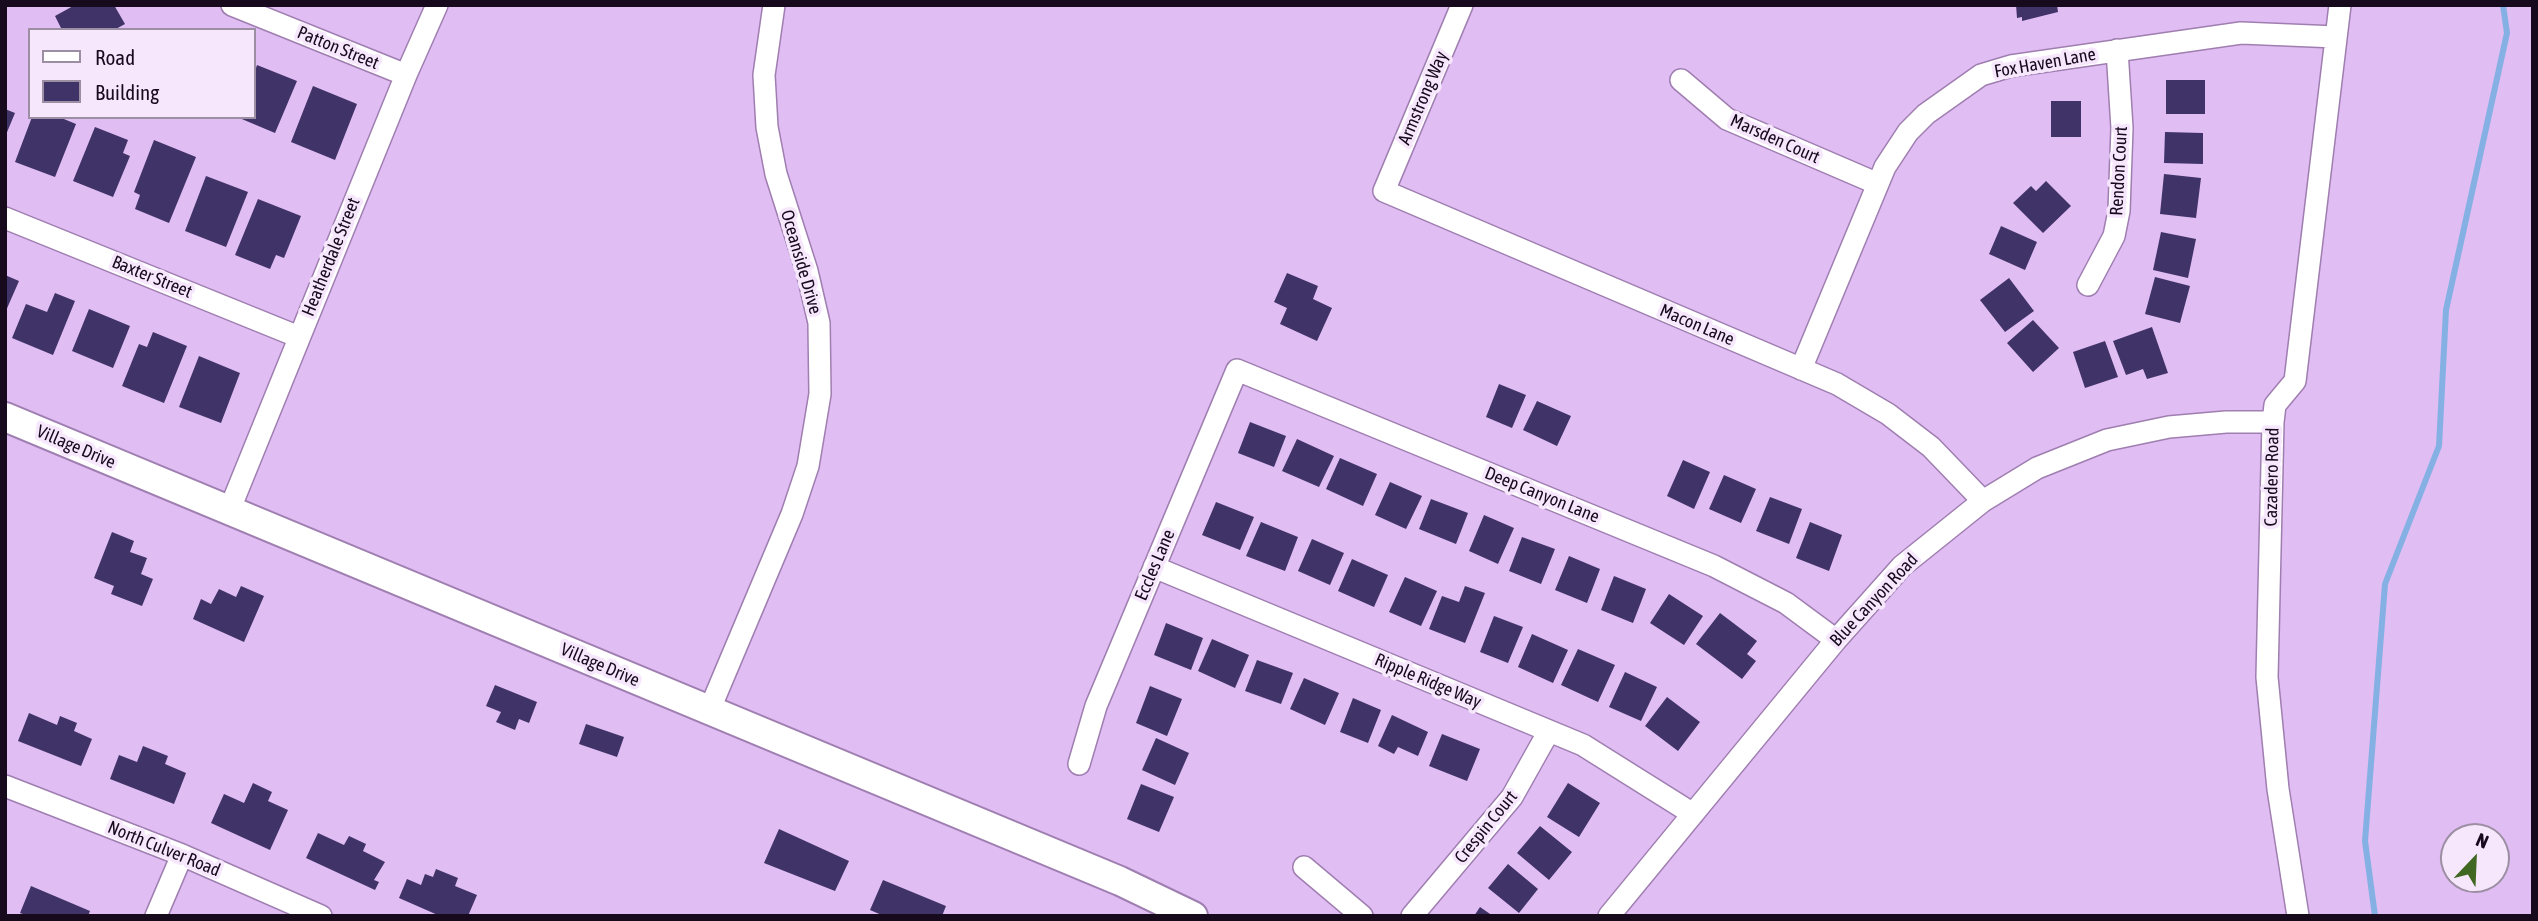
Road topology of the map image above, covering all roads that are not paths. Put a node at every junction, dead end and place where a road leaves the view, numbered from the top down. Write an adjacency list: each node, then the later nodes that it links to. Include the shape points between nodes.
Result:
1 (232, 5): 8 (street, Patton Street)
2 (437, 5): 8 (street, Heatherdale Street)
3 (774, 5): 23 (street, Oceanside Drive, via 764,75 767,127 819,323 820,394 808,467 792,514)
4 (1462, 5): 11 (street, Armstrong Way)
5 (2340, 5): 6 (street, Cazadero Road)
6 (2336, 37): 7 (street, Fox Haven Lane, via 2241,33); 18 (street, Cazadero Road, via 2295,380 2274,405)
7 (2117, 50): 10 (street, Fox Haven Lane, via 1981,75 1908,132); 13 (street, Rendon Court, via 2122,128 2119,211 2114,236)
8 (406, 75): 14 (street, Heatherdale Street)
9 (1681, 80): 10 (street, Marsden Court, via 1727,119)
10 (1878, 184): 15 (street, Fox Haven Lane)
11 (1384, 191): 15 (street, Macon Lane)
12 (5, 218): 14 (street, Baxter Street)
13 (2088, 285)
14 (299, 337): 20 (street, Heatherdale Street)
15 (1801, 369): 19 (street, Macon Lane, via 1888,414 1931,447)
16 (1237, 370): 21 (street, Eccles Lane); 22 (street, Deep Canyon Lane, via 1714,566 1786,603)
17 (5, 417): 20 (main road, Village Drive)
18 (2273, 422): 19 (street, Blue Canyon Road, via 2203,424 2107,440 2037,468); 36 (street, Cazadero Road, via 2267,677)
19 (1983, 501): 22 (street, Blue Canyon Road, via 1902,566)
20 (229, 511): 23 (main road, Village Drive)
21 (1154, 567): 24 (street, Ripple Ridge Way); 25 (street, Eccles Lane, via 1096,705)
22 (1836, 640): 27 (street, Blue Canyon Road)
23 (709, 711): 32 (main road, Village Drive, via 1120,881)
24 (1549, 731): 27 (street, Ripple Ridge Way, via 1621,766); 34 (street, Crespin Court, via 1512,797)
25 (1079, 764)
26 (5, 786): 28 (street, North Culver Road)
27 (1693, 814): 35 (street, Blue Canyon Road)
28 (182, 855): 30 (street); 31 (street, North Culver Road)
29 (1304, 867): 33 (street)
30 (156, 916)
31 (321, 916)
32 (1193, 916)
33 (1362, 916)
34 (1412, 916)
35 (1609, 916)
36 (2298, 916)

